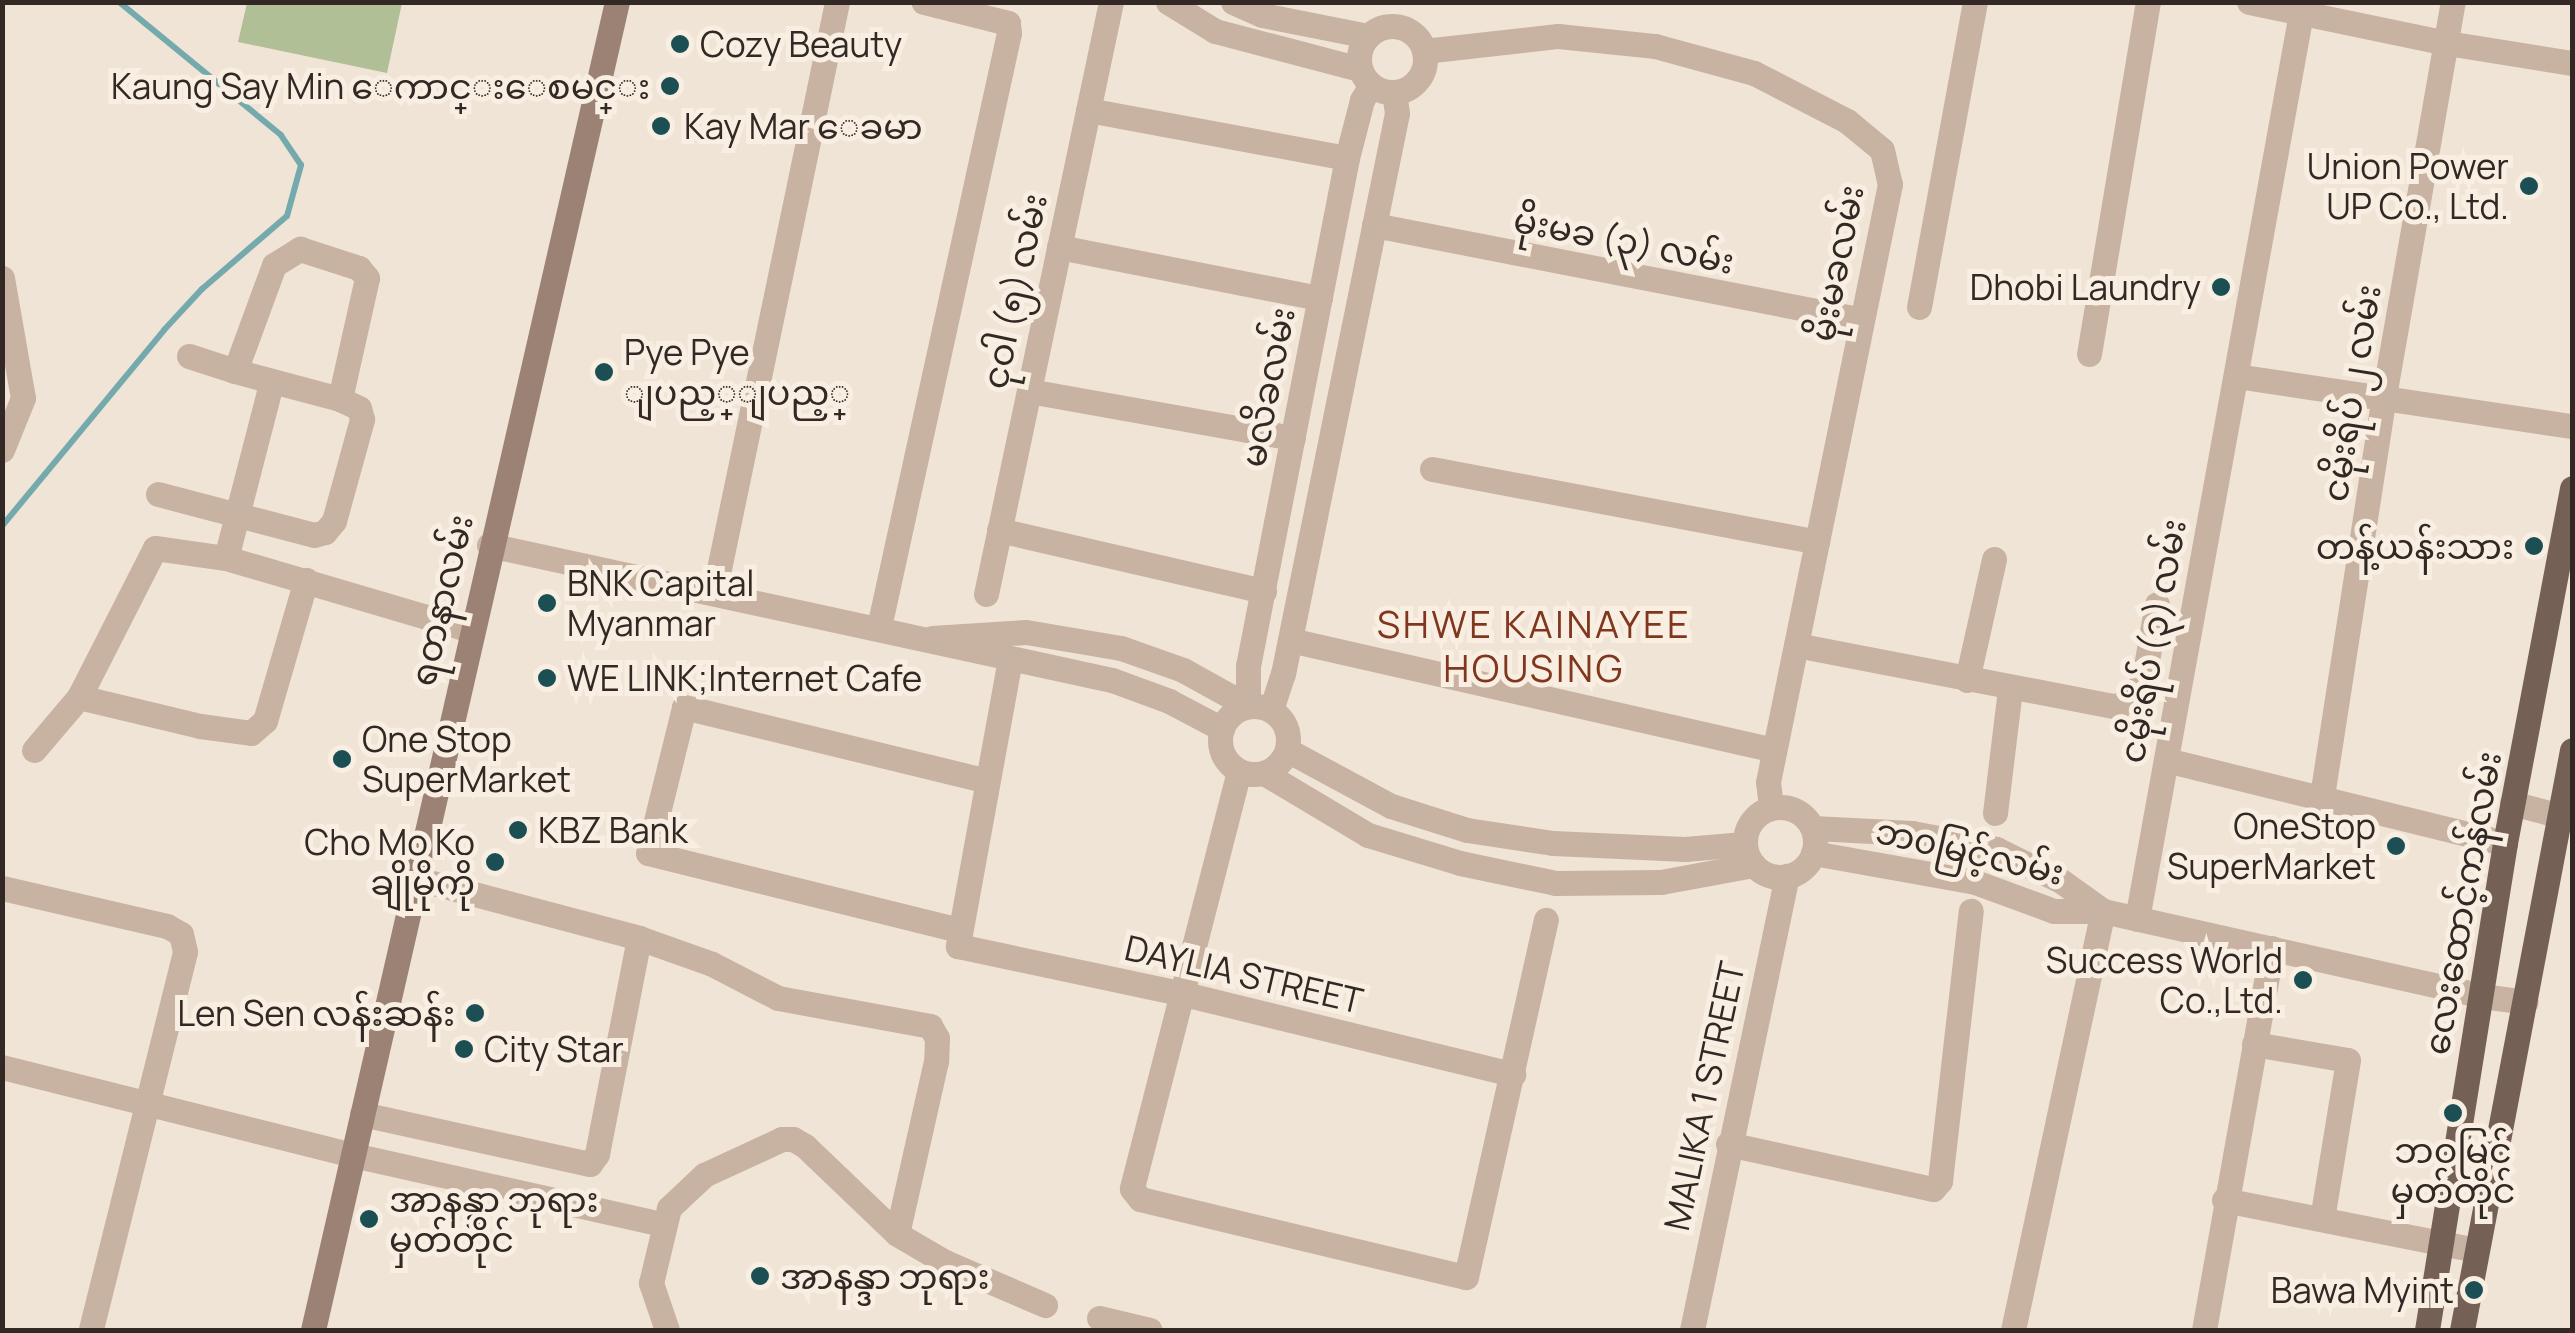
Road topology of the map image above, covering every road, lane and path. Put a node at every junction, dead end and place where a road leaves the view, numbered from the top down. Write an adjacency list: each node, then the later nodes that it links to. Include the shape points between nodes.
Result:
1 (617, 2): 42 (main road, ရတနာလမ်း)
2 (837, 2): 47 (street)
3 (924, 2): 50 (street, via 1008,23 1009,33)
4 (1111, 2): 17 (street, ငုဝါ (၅) လမ်း)
5 (1168, 2): 16 (street, via 1216,31)
6 (1234, 2): 12 (street, via 1262,15)
7 (1974, 2): 23 (street)
8 (2148, 2): 25 (street)
9 (2249, 2): 11 (street)
10 (2454, 2): 13 (street, ငမိုးရိပ် ၂ လမ်း)
11 (2302, 8): 13 (street); 28 (street, ငမိုးရိပ် (၃) လမ်း)
12 (1368, 36): 14 (street, via 1396,26 1414,34); 16 (street, via 1358,57)
13 (2446, 43): 15 (street); 31 (street, ငမိုးရိပ် ၂ လမ်း)
14 (1424, 51): 16 (street, via 1422,74 1406,90); 24 (street, မိုးမခလမ်း, via 1558,36 1655,46 1754,73 1847,121 1882,150 1890,184)
15 (2572, 63)
16 (1375, 82): 18 (street, မလိခလမ်း, via 1362,100); 19 (street, မလိခလမ်း, via 1396,113)
17 (1088, 110): 18 (street); 20 (street, ငုဝါ (၅) လမ်း)
18 (1347, 158): 22 (street, မလိခလမ်း)
19 (1374, 224): 24 (street, မိုးမခ (၃) လမ်း); 53 (street, မလိခလမ်း)
20 (1059, 247): 22 (street); 30 (street, ငုဝါ (၅) လမ်း)
21 (2, 278): 35 (street, via 23,398)
22 (1320, 298): 34 (street, မလိခလမ်း)
23 (1918, 308)
24 (1861, 320): 41 (street, မိုးမခလမ်း)
25 (2089, 354)
26 (189, 356): 27 (street)
27 (235, 371): 29 (street); 32 (street, via 274,265 300,250 325,254 367,278)
28 (2236, 376): 31 (street); 65 (street, ငမိုးရိပ် (၃) လမ်း)
29 (271, 384): 32 (street); 39 (street)
30 (1029, 391): 34 (street); 40 (street, ငုဝါ (၅) လမ်း)
31 (2384, 396): 33 (street); 68 (street, ငမိုးရိပ် ၂ လမ်း)
32 (340, 399): 39 (street, via 358,408 362,419 334,521 325,532)
33 (2572, 426)
34 (1293, 438): 46 (street, မလိခလမ်း)
35 (2, 450)
36 (1432, 469): 41 (street)
37 (2572, 488): 69 (main road, လေးထောင့်ကန်လမ်း)
38 (158, 494): 39 (street)
39 (238, 516): 43 (street)
40 (999, 530): 46 (street); 48 (street, ငုဝါ (၅) လမ်း)
41 (1817, 542): 54 (street, မိုးမခလမ်း)
42 (490, 545): 47 (street); 51 (main road, ရတနာလမ်း)
43 (226, 558): 45 (street); 58 (street, via 155,548)
44 (1994, 559): 56 (street)
45 (306, 580): 51 (street); 58 (street, via 264,721 251,732)
46 (1264, 591): 59 (street, မလိခလမ်း, via 1248,666)
47 (714, 592): 50 (street)
48 (986, 594)
49 (2157, 604): 57 (street, via 2143,683 2118,707)
50 (879, 627): 52 (street)
51 (470, 630): 77 (main road, ရတနာလမ်း)
52 (932, 638): 55 (street); 59 (street, via 1026,632 1121,648)
53 (1290, 640): 59 (street, မလိခလမ်း); 63 (street)
54 (1796, 645): 56 (street); 63 (street, မိုးမခလမ်း)
55 (1010, 660): 60 (street, via 1112,680); 67 (street)
56 (1966, 680): 57 (street)
57 (2010, 689): 71 (street)
58 (79, 697): 61 (street)
59 (1260, 708): 60 (street, via 1232,714); 62 (street, via 1286,728)
60 (1222, 729): 66 (street, via 1221,748)
61 (34, 750)
62 (1287, 750): 66 (street, via 1282,760); 75 (street, via 1390,806 1468,830 1554,843)
63 (1774, 750): 70 (street, မိုးမခလမ်း)
64 (2572, 750): 72 (main road)
65 (2166, 760): 68 (street); 81 (street, ငမိုးရိပ် (၃) လမ်း)
66 (1252, 772): 75 (street, via 1368,835 1556,883 1661,882); 86 (street)
67 (988, 781): 84 (street); 84 (street, DAYLIA STREET, via 684,707 648,853)
68 (2322, 796): 74 (street)
69 (2512, 803): 72 (street); 74 (main road, လေးထောင့်ကန်လမ်း)
70 (1772, 807): 73 (street, via 1796,810); 75 (street, via 1751,820)
71 (1995, 812)
72 (2567, 818): 88 (main road)
73 (1813, 841): 76 (street, via 1805,866); 79 (street, ဘ၀မြင့်လမ်း, via 1975,882 2054,911); 79 (street, ဘ၀မြင့်လမ်း, via 1912,833 1996,849)
74 (2505, 843): 87 (main road, လေးထောင့်ကန်လမ်း)
75 (1749, 855): 76 (street, via 1774,877)
76 (1787, 876): 94 (street, MALIKA 1 STREET)
77 (414, 878): 83 (street); 93 (main road, ရတနာလမ်း)
78 (2, 888): 92 (street, via 181,934 185,952)
79 (2103, 910): 81 (street); 109 (street)
80 (1971, 911): 94 (street, via 1940,1182 1933,1190)
81 (2138, 918): 85 (street)
82 (1546, 920): 91 (street)
83 (639, 938): 93 (street, via 590,1164); 99 (street, via 712,964 778,998 930,1026 936,1061)
84 (959, 938): 86 (street, DAYLIA STREET)
85 (2272, 948): 87 (street); 89 (street)
86 (1184, 994): 91 (street, DAYLIA STREET); 91 (street, via 1134,1196 1402,1263 1466,1277)
87 (2482, 996): 88 (street); 100 (main road, လေးထောင့်ကန်လမ်း)
88 (2526, 1002): 101 (main road)
89 (2254, 1044): 96 (street); 97 (street, via 2348,1060)
90 (2, 1066): 92 (street)
91 (1513, 1074)
92 (146, 1103): 95 (street); 104 (street)
93 (362, 1114): 95 (main road, ရတနာလမ်း)
94 (1728, 1144): 108 (street, MALIKA 1 STREET)
95 (352, 1155): 98 (street); 105 (main road, ရတနာလမ်း)
96 (2224, 1200): 97 (street); 110 (street)
97 (2322, 1218): 100 (street)
98 (662, 1224): 99 (street, via 681,1194 704,1175 767,1144 793,1139); 106 (street, via 652,1283)
99 (897, 1234): 102 (street)
100 (2440, 1244): 101 (street); 111 (main road, လေးထောင့်ကန်လမ်း)
101 (2476, 1250): 112 (main road)
102 (1045, 1305)
103 (1099, 1318): 107 (street)
104 (91, 1330)
105 (312, 1330)
106 (668, 1330)
107 (1150, 1330)
108 (1692, 1330)
109 (2012, 1330)
110 (2204, 1330)
111 (2426, 1330)
112 (2462, 1330)

